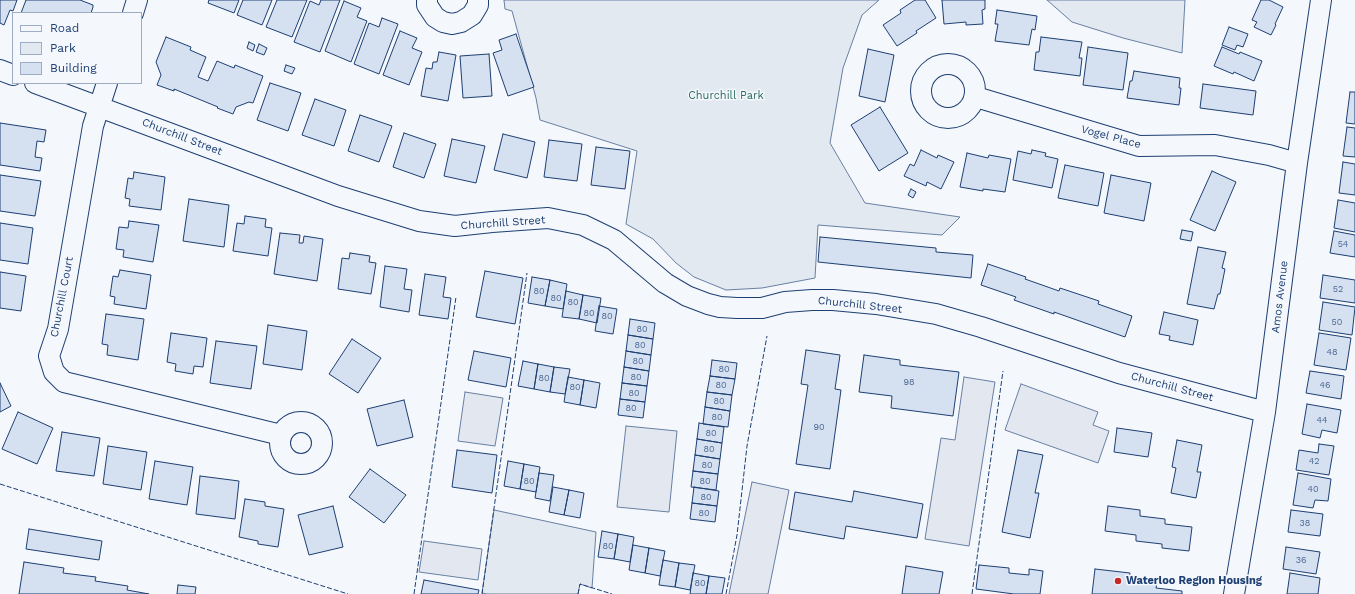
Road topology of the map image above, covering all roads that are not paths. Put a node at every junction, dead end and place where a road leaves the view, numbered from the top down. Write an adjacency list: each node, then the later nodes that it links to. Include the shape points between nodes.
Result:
1 (137, 0): 5 (street)
2 (427, 0): 3 (street, via 427,5 435,17 452,24 472,16)
3 (478, 0)
4 (1321, 0): 12 (street, Amos Avenue)
5 (133, 12)
6 (0, 70): 7 (street)
7 (12, 75)
8 (38, 84): 11 (street, Churchill Street)
9 (107, 84): 11 (street, Churchill Court)
10 (976, 96): 12 (street, Vogel Place, via 1139,146 1214,145)
11 (99, 106): 13 (street, Churchill Street, via 338,196 419,222 455,226 548,218 583,225 614,240 665,283 687,296 708,304 720,307 762,308 785,302 833,300 936,314 1119,373); 14 (street, Churchill Court, via 91,134 58,329 49,356 54,372 64,382)
12 (1297, 163): 13 (street, Amos Avenue)
13 (1265, 412): 15 (street, Amos Avenue)
14 (281, 435)
15 (1234, 594)

